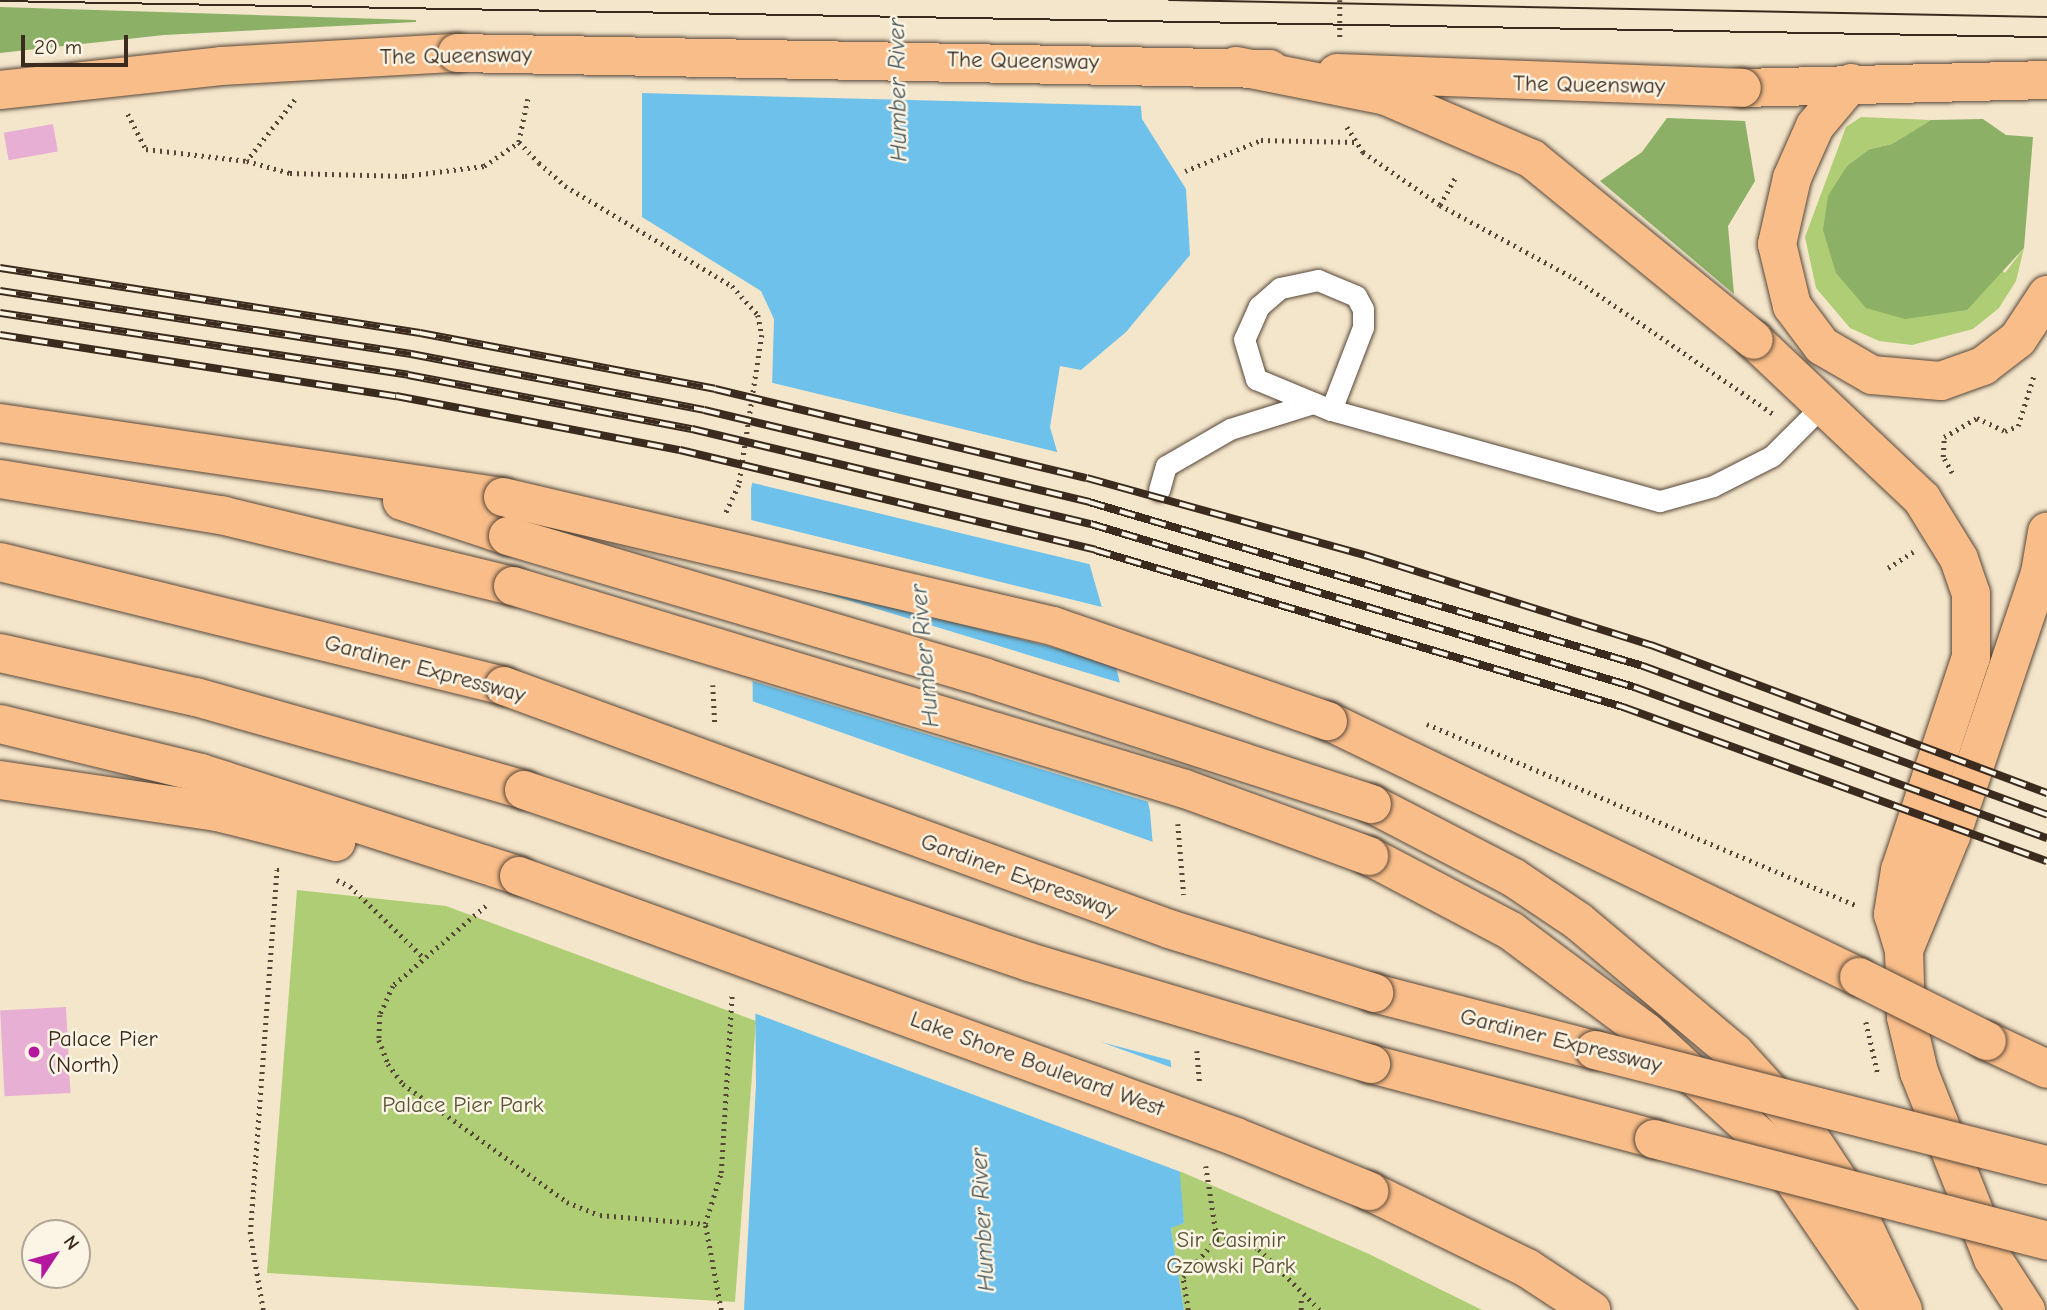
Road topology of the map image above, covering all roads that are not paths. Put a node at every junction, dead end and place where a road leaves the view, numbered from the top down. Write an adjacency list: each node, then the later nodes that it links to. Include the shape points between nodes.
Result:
1 (1236, 66): 3 (main road, The Queensway, bridge, via 1460,82 1742,88); 4 (main road, The Queensway, bridge, via 457,53 307,60); 7 (main road, bridge, via 1386,96 1532,159 1754,340)
2 (2047, 80): 3 (main road, The Queensway)
3 (1851, 83): 5 (main road, via 1815,126 1792,178 1777,244 1792,306 1822,346 1872,374 1941,381 1983,366 2018,339)
4 (0, 90)
5 (2047, 295)
6 (1322, 407): 6 (lane, via 1256,379 1244,339 1259,306 1280,288 1318,280 1356,296 1363,309 1363,327); 7 (lane, via 1660,501 1713,486); 11 (lane, via 1230,429 1166,466)
7 (1814, 417): 18 (main road, via 1923,499 1959,559 1972,604 1971,657 1900,870 1893,914)
8 (0, 423): 9 (main road)
9 (306, 470): 19 (main road, bridge, via 503,497 1053,626 1328,721); 24 (main road, bridge, via 509,536 986,678 1372,804 1514,878 1578,921 1735,1053 1805,1130 1852,1201)
10 (0, 479): 23 (main road, bridge, via 220,515 513,586 1185,789 1369,856 1511,931 1646,1032 1771,1147)
11 (1159, 490)
12 (2047, 532): 18 (main road, via 2040,573 1956,823)
13 (0, 562): 20 (main road, Gardiner Expressway, bridge, via 504,686 1143,920 1374,993)
14 (0, 653): 21 (main road, bridge, via 196,696 524,790 1029,962 1371,1063)
15 (0, 724): 17 (main road, Lake Shore Boulevard West, via 201,773)
16 (0, 780): 17 (main road, via 217,812 426,864)
17 (464, 859): 22 (main road, Lake Shore Boulevard West, bridge, via 1236,1137 1369,1191 1527,1268)
18 (1904, 950): 25 (main road, via 1906,1017 1919,1072 1988,1247)
19 (2047, 1069)
20 (2047, 1165)
21 (2047, 1241)
22 (1591, 1310)
23 (1882, 1310)
24 (1903, 1310)
25 (2026, 1310)

